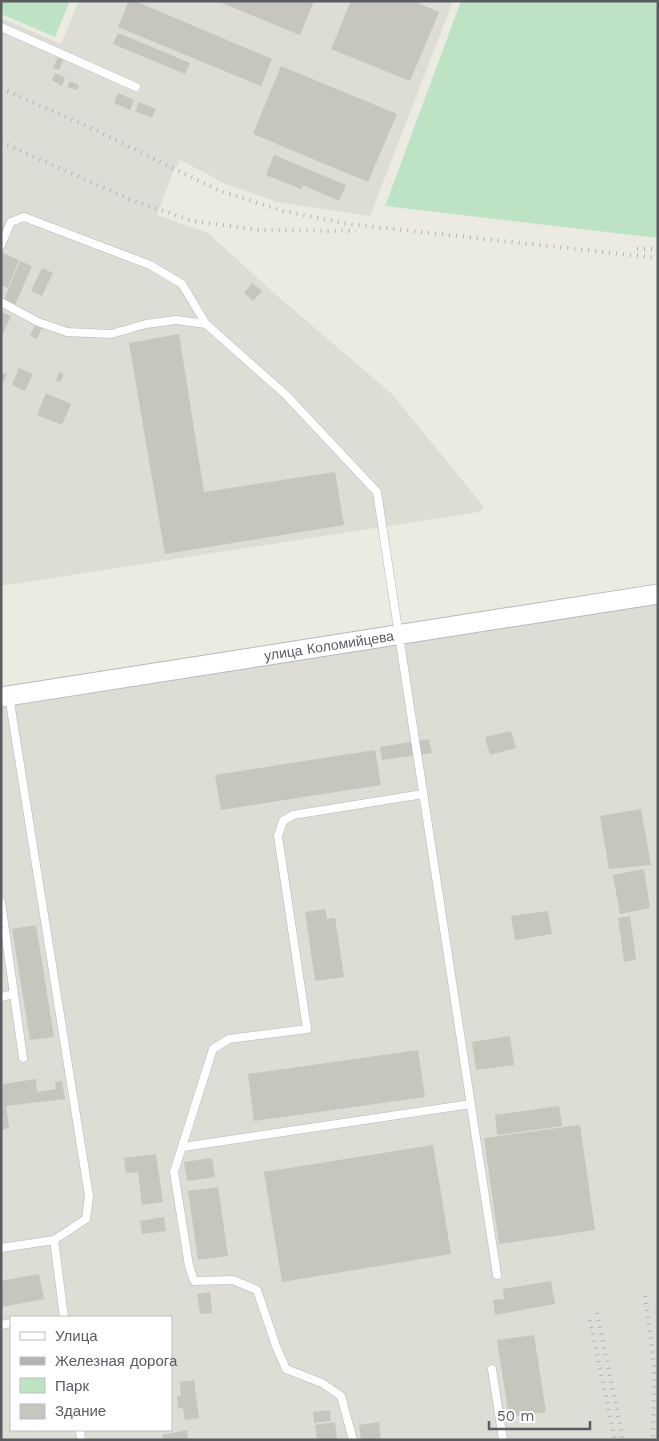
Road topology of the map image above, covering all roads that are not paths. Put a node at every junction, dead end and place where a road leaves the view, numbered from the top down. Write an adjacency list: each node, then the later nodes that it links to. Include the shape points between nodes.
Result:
1 (1, 27): 2 (lane)
2 (136, 87)
3 (1, 245): 5 (lane, via 11,222 24,217 150,264 182,284)
4 (1, 302): 5 (lane, via 38,322 67,332 111,334 176,320)
5 (206, 324): 7 (lane, via 284,394 377,492)
6 (658, 594): 7 (street, улица Коломийцева)
7 (398, 635): 8 (street, улица Коломийцева); 9 (lane)
8 (5, 696): 16 (lane, via 89,1196 86,1219)
9 (423, 794): 14 (lane); 15 (lane, via 293,815 283,821 278,836 307,1029 229,1039 213,1049)
10 (1, 902): 11 (lane)
11 (14, 994): 12 (lane); 13 (lane)
12 (1, 997)
13 (23, 1058)
14 (471, 1104): 15 (lane); 18 (lane)
15 (183, 1147): 21 (lane, via 174,1172 194,1281 233,1280 257,1290 286,1369 322,1383 341,1396)
16 (54, 1240): 17 (lane); 19 (lane)
17 (1, 1248)
18 (497, 1275)
19 (64, 1316)
20 (492, 1370): 22 (lane)
21 (353, 1440)
22 (503, 1440)

